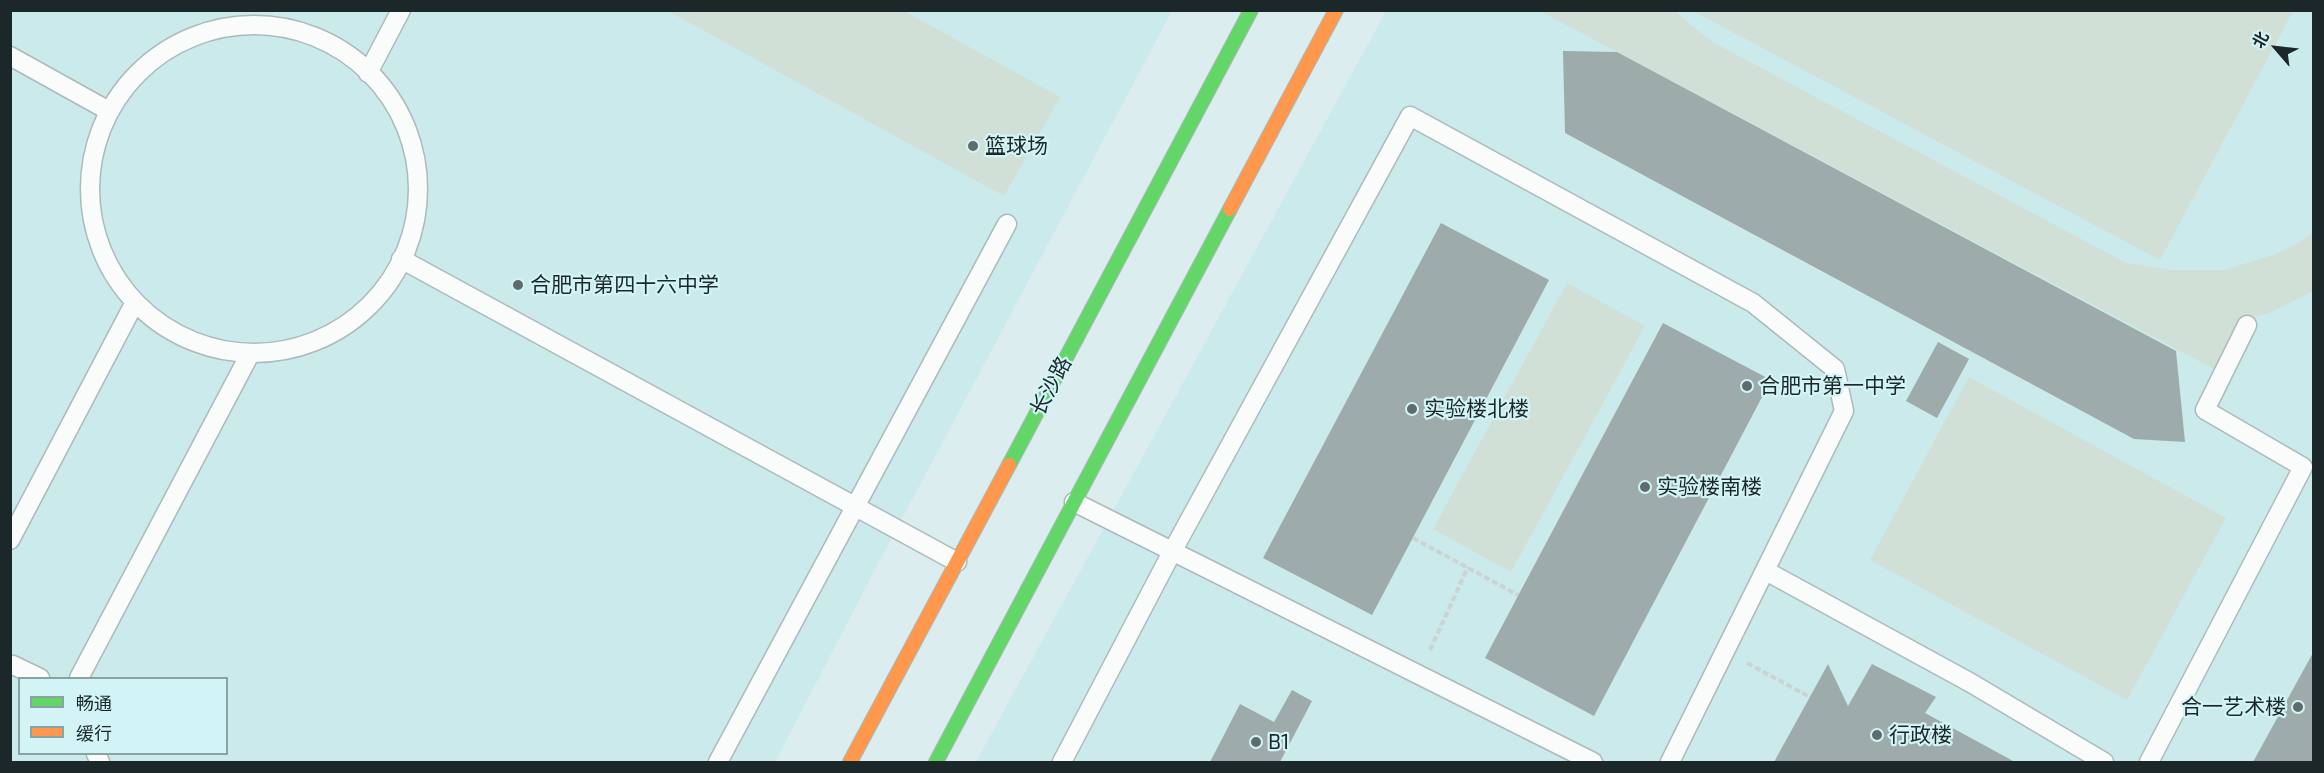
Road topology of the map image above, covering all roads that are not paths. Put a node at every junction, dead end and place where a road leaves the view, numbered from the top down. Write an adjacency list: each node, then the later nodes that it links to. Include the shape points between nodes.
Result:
1 (401, 10): 5 (lane)
2 (1251, 10): 17 (street, 长沙路)
3 (1336, 10): 13 (street)
4 (10, 56): 6 (lane)
5 (368, 73): 6 (lane, via 340,49 291,29 239,26 188,39 165,52 144,67); 8 (lane, via 379,83 406,128 414,156 417,206)
6 (109, 111): 9 (lane, via 92,165 93,220 112,273)
7 (1007, 224): 14 (lane)
8 (401, 259): 11 (lane, via 390,280 355,319 305,345); 14 (lane)
9 (134, 304): 11 (lane, via 196,343); 15 (lane)
10 (2247, 325): 12 (lane, via 2205,410)
11 (250, 354): 21 (lane)
12 (2308, 470): 29 (lane)
13 (1074, 502): 16 (lane); 24 (street)
14 (855, 506): 17 (lane); 22 (lane)
15 (10, 540)
16 (1172, 552): 18 (lane, via 1410,116 1753,303 1835,369 1844,411); 25 (lane); 26 (lane)
17 (957, 562): 23 (street, 长沙路)
18 (1766, 571): 27 (lane); 28 (lane, via 1971,682)
19 (11, 666): 20 (lane)
20 (38, 677)
21 (80, 677)
22 (718, 762)
23 (850, 762)
24 (936, 762)
25 (1062, 762)
26 (1593, 762)
27 (1670, 762)
28 (2104, 762)
29 (2149, 762)

